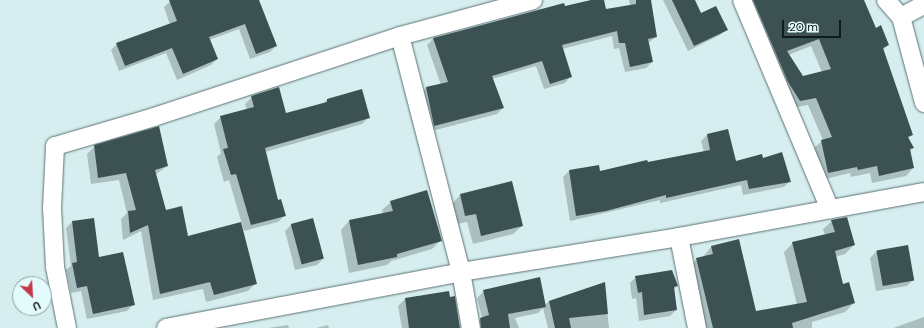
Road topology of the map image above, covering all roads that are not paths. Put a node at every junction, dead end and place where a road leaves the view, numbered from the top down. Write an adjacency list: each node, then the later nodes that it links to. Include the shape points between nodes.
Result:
1 (532, 0): 6 (street)
2 (742, 0): 9 (street)
3 (886, 0): 5 (street)
4 (924, 6): 5 (street)
5 (901, 17): 7 (street)
6 (400, 36): 11 (street); 12 (street, via 154,117 55,146 52,208 55,267)
7 (924, 103)
8 (924, 192): 9 (street)
9 (830, 208): 10 (street)
10 (679, 237): 11 (street); 15 (street)
11 (461, 272): 13 (street); 14 (street)
12 (67, 328)
13 (166, 328)
14 (471, 328)
15 (697, 328)

